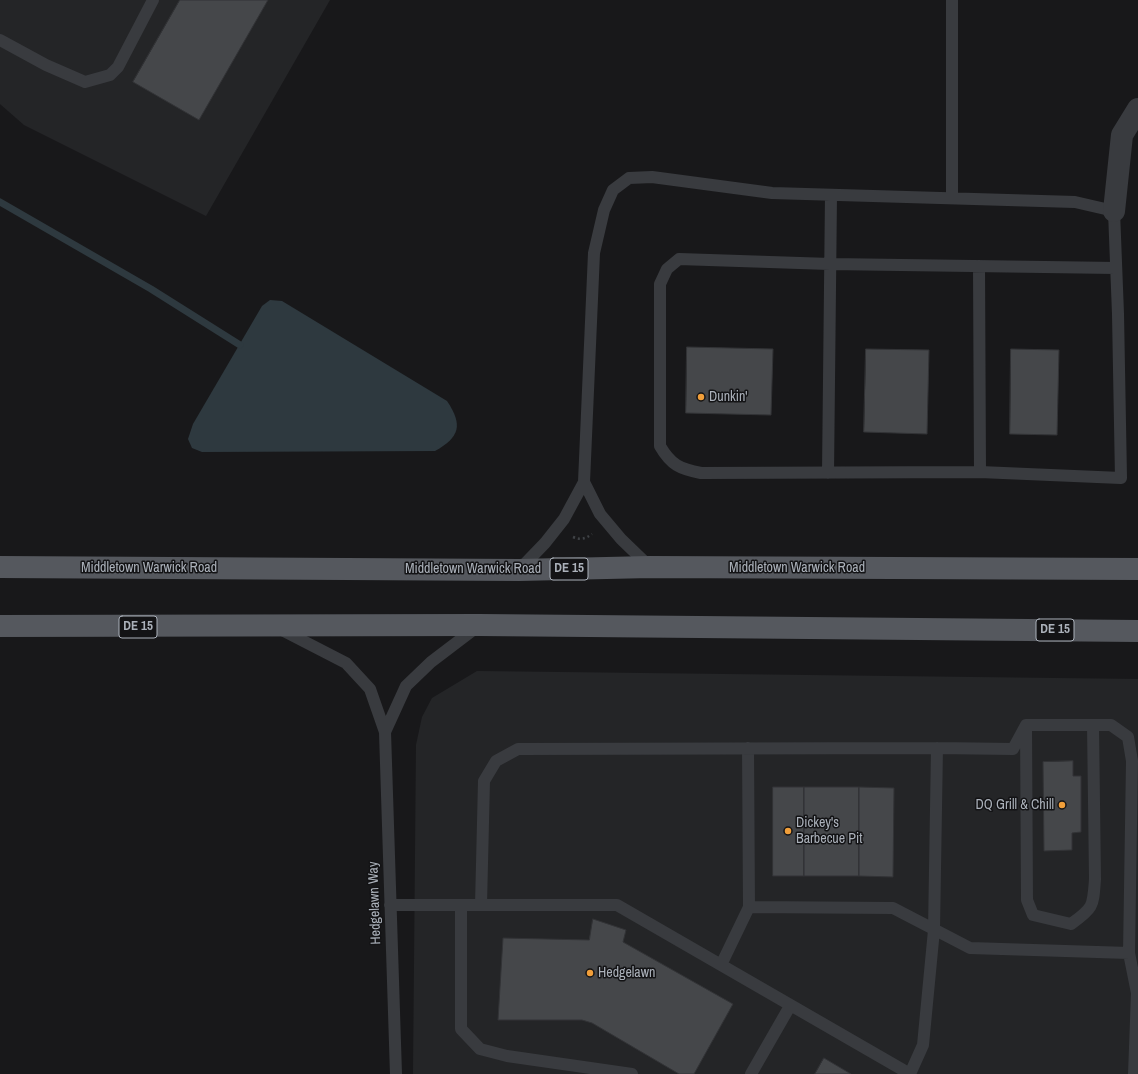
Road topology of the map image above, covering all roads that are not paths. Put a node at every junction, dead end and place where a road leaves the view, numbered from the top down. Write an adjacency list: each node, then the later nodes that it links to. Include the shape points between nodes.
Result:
1 (153, 0): 3 (lane, via 118,67 110,75 100,79 85,82)
2 (952, 0): 6 (lane)
3 (0, 40)
4 (1138, 109): 7 (street, via 1122,135)
5 (831, 194): 6 (lane); 8 (lane); 13 (lane, via 772,193 652,177 629,178 613,190 604,210 594,253)
6 (952, 197): 7 (lane, via 1074,202)
7 (1114, 211): 10 (lane)
8 (830, 264): 9 (lane); 12 (lane); 12 (lane, via 679,259 667,269 660,284 660,446 668,459 682,469 701,473)
9 (979, 266): 10 (lane); 11 (lane)
10 (1116, 268): 11 (lane, via 1121,478)
11 (980, 472): 12 (lane)
12 (828, 473)
13 (584, 482): 15 (lane, via 600,514); 17 (lane, via 564,519)
14 (0, 567): 17 (main road, Middletown Warwick Road / DE 15)
15 (650, 567): 16 (main road, Middletown Warwick Road / DE 15); 17 (main road, Middletown Warwick Road / DE 15)
16 (1138, 569)
17 (519, 570)
18 (479, 625): 20 (main road, DE 15); 21 (main road, DE 15); 24 (lane, via 431,662 406,686)
19 (0, 626): 20 (main road, DE 15)
20 (275, 627): 24 (lane, via 346,663 370,689)
21 (1138, 631)
22 (1026, 725): 23 (lane); 23 (lane, via 1027,900 1033,915 1071,924 1088,912 1094,902); 26 (lane, via 1013,749)
23 (1093, 725): 32 (lane, via 1111,725 1128,737 1132,761)
24 (385, 732): 27 (lane, Hedgelawn Way)
25 (748, 748): 26 (lane); 29 (lane, via 518,749 496,761 484,780); 30 (lane)
26 (937, 748): 31 (lane)
27 (390, 905): 28 (lane); 35 (lane, Hedgelawn Way)
28 (461, 905): 29 (lane); 36 (lane, via 461,1029 480,1049 507,1056)
29 (482, 905): 33 (lane, via 617,905)
30 (749, 907): 31 (lane, via 893,908); 33 (lane)
31 (934, 930): 32 (lane, via 970,948); 38 (lane, via 923,1045)
32 (1129, 953): 39 (lane, via 1137,993)
33 (721, 965): 34 (lane)
34 (790, 1006): 37 (lane); 38 (lane)
35 (396, 1074)
36 (632, 1074)
37 (752, 1074)
38 (910, 1074)
39 (1134, 1074)

